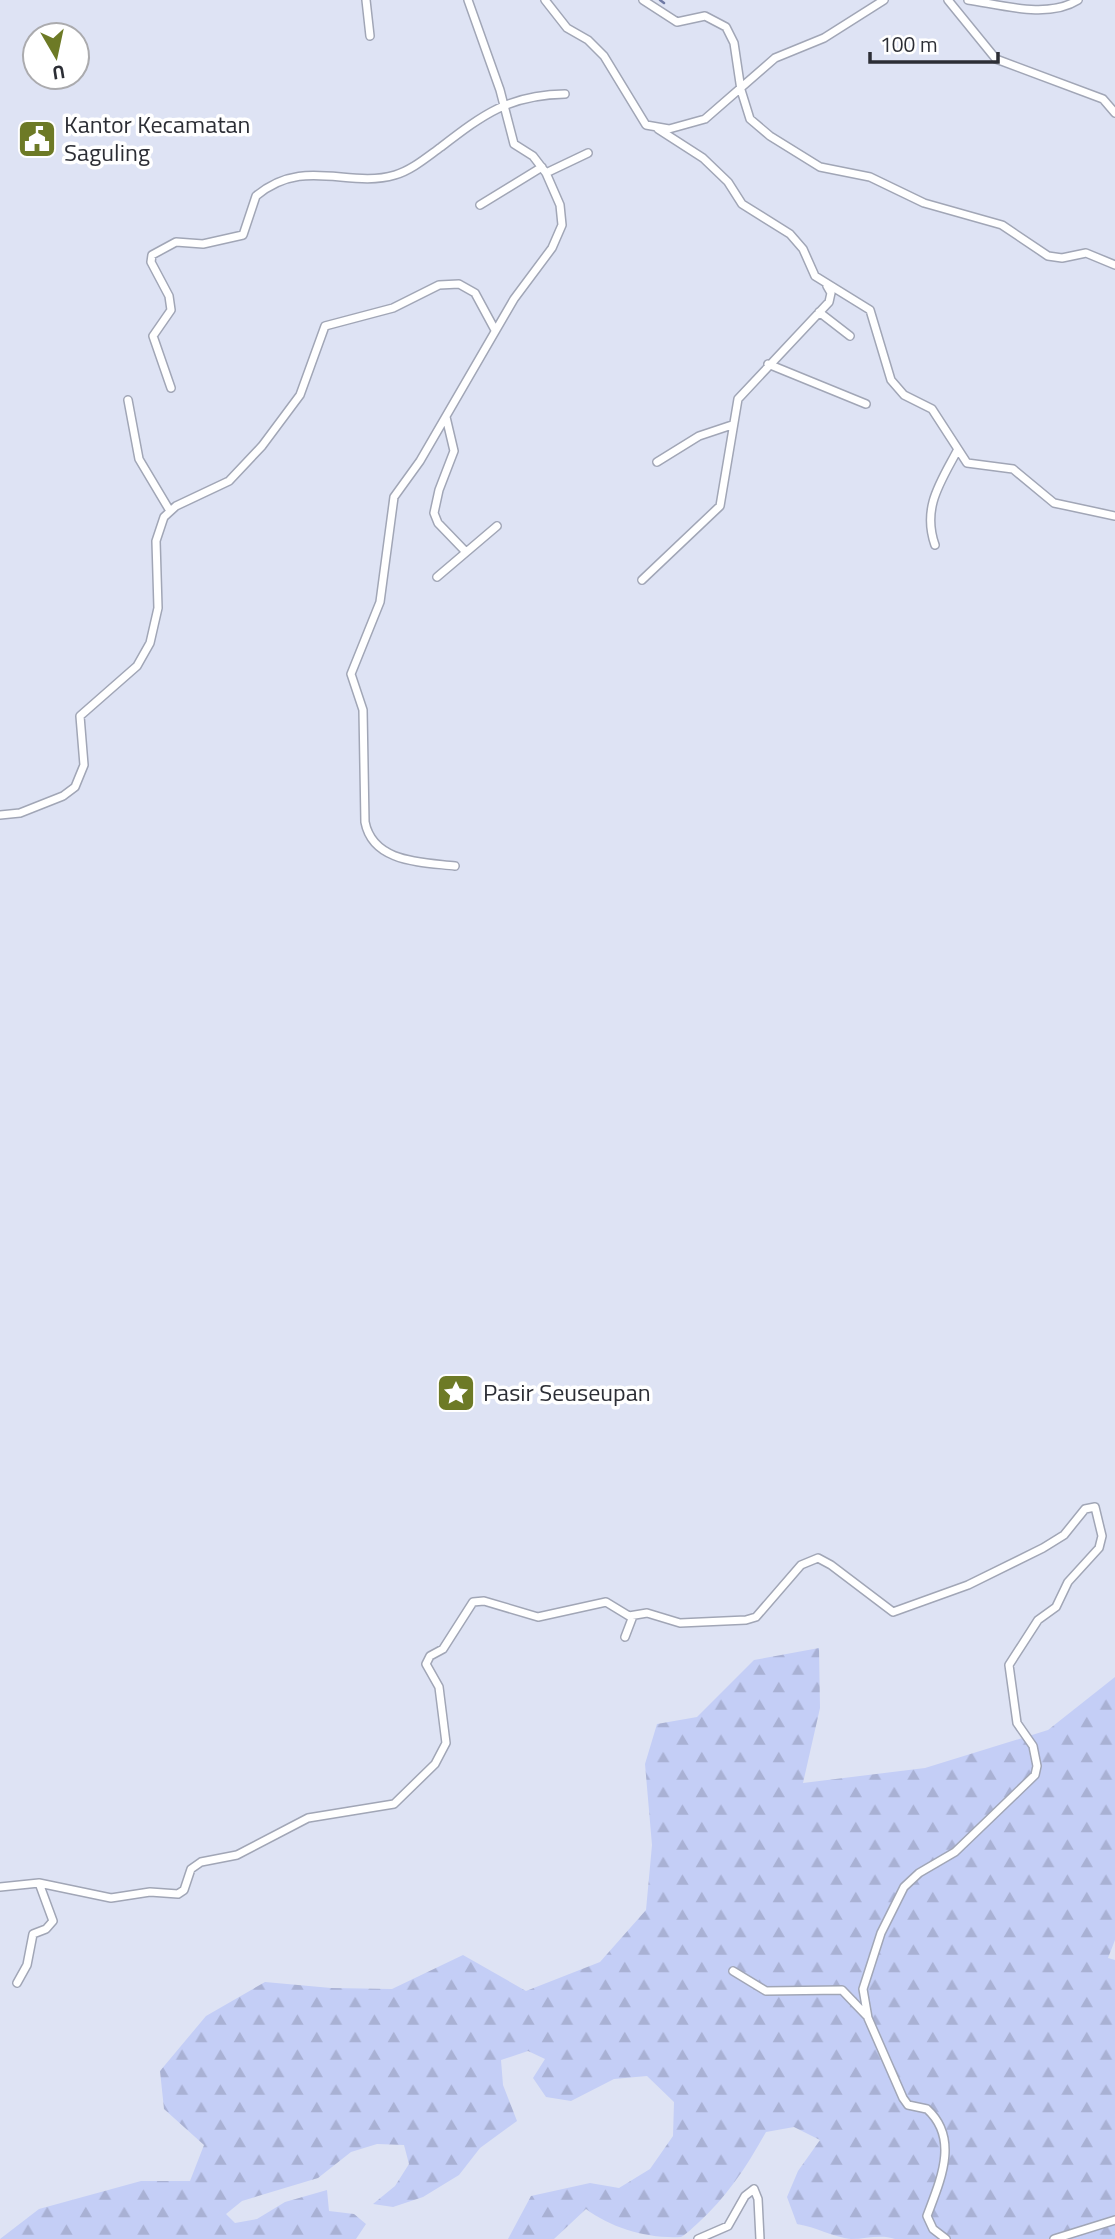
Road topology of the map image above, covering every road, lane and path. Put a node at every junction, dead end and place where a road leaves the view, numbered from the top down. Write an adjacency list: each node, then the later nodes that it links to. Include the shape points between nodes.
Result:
1 (366, 0): 9 (street)
2 (468, 0): 12 (street)
3 (545, 0): 14 (street, via 567,28 598,48 643,122)
4 (643, 0): 10 (street, via 674,21 705,16 726,27 734,43)
5 (884, 0): 10 (street, via 824,38 775,58)
6 (948, 0): 13 (street, via 996,59 1103,99)
7 (968, 0): 8 (street, via 1051,10)
8 (1078, 0)
9 (370, 36)
10 (741, 90): 14 (street, via 698,122); 18 (street, via 754,124 825,170 870,177 924,203 996,223 1048,256 1089,253)
11 (565, 94): 12 (street)
12 (504, 103): 16 (street, via 514,146 531,155); 24 (street, via 401,173 371,179 314,174 283,182 256,196 241,236 203,244 177,242 152,255 170,302 170,315 153,336)
13 (1115, 113)
14 (657, 129): 19 (street, via 703,158 728,182 742,204 790,234 814,274)
15 (588, 153): 16 (street)
16 (544, 170): 17 (street); 21 (street, via 560,205 561,229)
17 (480, 205)
18 (1115, 265)
19 (825, 282): 20 (street, via 831,299); 29 (street, via 870,310 891,380 904,396 932,409)
20 (818, 312): 22 (street); 23 (street)
21 (495, 330): 27 (street); 31 (street, via 475,293 459,284 439,285 393,308 327,324 300,395 262,446 223,485)
22 (850, 336)
23 (768, 364): 26 (street); 28 (street, via 741,393)
24 (171, 388)
25 (128, 400): 31 (street, via 139,459)
26 (866, 404)
27 (446, 417): 35 (street, via 454,454 434,513); 39 (street, via 395,493 380,602 351,677 363,707 365,822 371,839 399,858)
28 (732, 425): 30 (street, via 699,436); 37 (street, via 720,506)
29 (957, 451): 32 (street, via 970,464 1017,471 1060,506); 34 (street, via 929,508)
30 (657, 462)
31 (170, 511): 38 (street, via 160,523 156,541 155,628 137,666 80,717 84,760 79,781 63,796 20,813)
32 (1115, 516)
33 (497, 526): 35 (street)
34 (935, 545)
35 (465, 551): 36 (street)
36 (437, 577)
37 (642, 580)
38 (0, 815)
39 (455, 866)
40 (633, 1616): 41 (street); 42 (street, via 606,1602 538,1617 473,1602 443,1649 426,1664 439,1687 447,1739 444,1750 397,1802 308,1818 237,1855 201,1862 191,1869 178,1894 150,1892 105,1898); 46 (street, via 647,1613 680,1623 752,1619 801,1564 818,1558 894,1612 1010,1565 1064,1535 1085,1509 1097,1509 1102,1536 1099,1548 1068,1583 1056,1606 1038,1620 1009,1665 1017,1725 1030,1738 1037,1771 955,1852 919,1873 902,1891 863,1985)
41 (625, 1637)
42 (39, 1883): 43 (street); 45 (street, via 53,1921 33,1934 27,1965)
43 (0, 1887)
44 (733, 1971): 46 (street, via 766,1991 842,1990)
45 (17, 1983)
46 (868, 2018): 50 (street, via 905,2102 927,2109 944,2132 943,2172 927,2216 933,2229)
47 (1115, 2220): 51 (street)
48 (698, 2239): 49 (street, via 728,2226 754,2189)
49 (760, 2239)
50 (946, 2239)
51 (1054, 2239)

